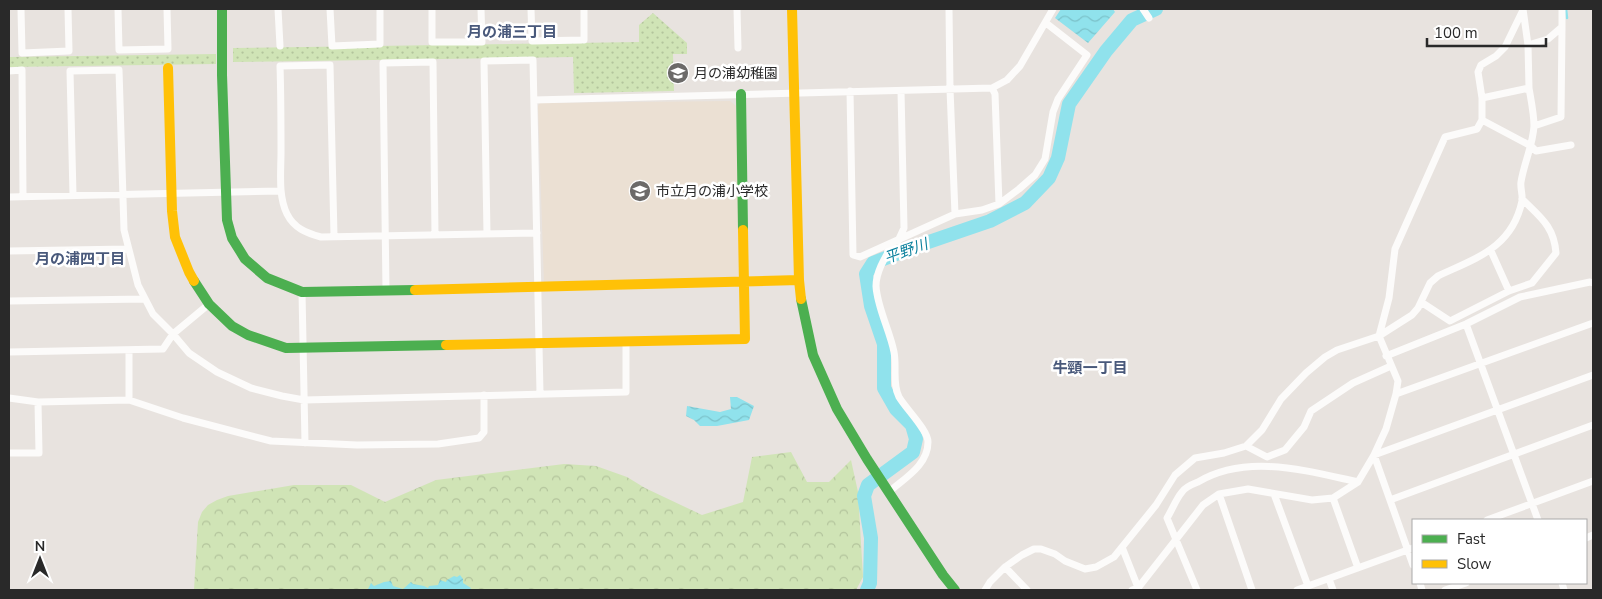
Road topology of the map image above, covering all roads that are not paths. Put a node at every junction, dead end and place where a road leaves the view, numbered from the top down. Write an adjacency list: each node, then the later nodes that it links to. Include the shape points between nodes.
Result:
1 (21, 9): 2 (street, via 22,53 69,51)
2 (68, 9)
3 (118, 9): 4 (street, via 119,50 168,49)
4 (167, 9)
5 (222, 9): 42 (street)
6 (278, 9): 24 (street)
7 (330, 9): 8 (street, via 332,46 380,44)
8 (380, 9)
9 (432, 9): 10 (street, via 432,42 482,42)
10 (481, 9)
11 (531, 9): 12 (street, via 532,40 584,40)
12 (584, 9)
13 (737, 9): 25 (street)
14 (792, 9): 33 (street)
15 (949, 9): 30 (street)
16 (1053, 9): 21 (street)
17 (1143, 9): 20 (street)
18 (1523, 9): 23 (street); 35 (street, via 1505,47 1481,65 1478,72)
19 (1562, 9): 22 (street)
20 (1149, 18)
21 (1046, 23): 28 (street, via 1020,66 1007,80); 49 (street, via 1087,55 1052,112 1045,159 1035,175)
22 (1562, 27): 23 (street, via 1548,40); 38 (street, via 1561,118)
23 (1528, 45): 29 (street)
24 (280, 46)
25 (738, 48)
26 (168, 68): 43 (street)
27 (9, 71): 46 (street, via 22,70)
28 (992, 88): 30 (street); 49 (street, via 995,94)
29 (1529, 88): 35 (street); 38 (street)
30 (950, 89): 31 (street); 50 (street)
31 (900, 90): 32 (street); 56 (street, via 904,228)
32 (850, 91): 33 (street); 56 (street, via 853,255 860,257)
33 (794, 92): 34 (street); 60 (street)
34 (741, 94): 36 (street); 61 (street)
35 (1482, 98): 37 (street)
36 (534, 100): 51 (street); 52 (street, via 532,60 484,61)
37 (1482, 120): 40 (street); 74 (street, via 1477,129 1445,137 1395,249 1389,298)
38 (1534, 126): 40 (street)
39 (1571, 145): 40 (street, via 1536,151)
40 (1530, 146): 48 (street, via 1520,184)
41 (281, 191): 42 (street); 54 (street, via 286,213 299,229 321,237); 54 (street, via 280,66 330,65)
42 (226, 192): 43 (street); 66 (street, via 227,220 232,238 245,259 267,278)
43 (172, 193): 44 (street); 70 (street, via 175,237 189,272)
44 (122, 194): 45 (street); 45 (street, via 119,70 70,70); 57 (street)
45 (73, 195): 46 (street)
46 (23, 196): 47 (street)
47 (9, 197)
48 (1522, 199): 59 (street, via 1513,228); 65 (street, via 1551,229 1556,253 1532,283)
49 (999, 204): 50 (street)
50 (955, 214): 56 (street)
51 (537, 233): 52 (street); 63 (street)
52 (487, 234): 53 (street)
53 (435, 235): 55 (street); 55 (street, via 433,62 383,63)
54 (334, 236): 55 (street)
55 (385, 236): 64 (street)
56 (896, 242): 100 (street, via 878,273 876,286 894,354 896,388 906,409 924,430 928,447 921,465)
57 (128, 248): 58 (street); 67 (street)
58 (9, 251)
59 (1491, 251): 65 (street); 69 (street, via 1438,276 1430,283)
60 (799, 280): 61 (street); 100 (street, via 813,355 837,409)
61 (744, 282): 63 (street); 75 (street, via 745,339)
62 (1593, 284): 72 (street, via 1520,297)
63 (538, 288): 64 (street); 76 (street)
64 (386, 290): 66 (street)
65 (1510, 291): 69 (street, via 1450,321)
66 (302, 292): 77 (street)
67 (145, 298): 68 (street); 73 (street, via 153,314)
68 (9, 301)
69 (1421, 302): 74 (street, via 1412,315)
70 (209, 304): 73 (street); 77 (street, via 232,326 248,335 286,348)
71 (1593, 323): 81 (street)
72 (1466, 324): 80 (street); 81 (street)
73 (173, 334): 78 (street, via 163,348); 89 (street, via 189,353 232,380 265,392)
74 (1378, 336): 80 (street); 94 (street, via 1325,357 1280,399 1262,430)
75 (626, 343): 76 (street); 84 (street, via 626,392)
76 (539, 344): 77 (street); 84 (street)
77 (303, 348): 89 (street)
78 (129, 350): 79 (street); 88 (street)
79 (9, 352)
80 (1386, 356): 82 (street)
81 (1480, 364): 86 (street); 91 (street)
82 (1390, 366): 86 (street, via 1398,381); 94 (street, via 1353,384 1311,411 1304,427 1284,450 1267,457)
83 (1593, 375): 91 (street)
84 (540, 393): 85 (street)
85 (484, 394): 89 (street); 93 (street, via 484,432 479,438 438,444)
86 (1396, 394): 97 (street)
87 (9, 398): 90 (street)
88 (129, 400): 90 (street); 93 (street, via 271,441)
89 (304, 400): 93 (street)
90 (38, 402): 95 (street, via 39,453)
91 (1498, 410): 96 (street); 97 (street)
92 (1593, 425): 96 (street)
93 (305, 443)
94 (1246, 446): 109 (street, via 1195,458 1175,475)
95 (9, 453)
96 (1514, 454): 104 (street); 105 (street)
97 (1374, 455): 99 (street); 104 (street)
98 (1593, 481): 105 (street)
99 (1358, 482): 103 (street); 108 (street, via 1292,468 1244,467 1205,477 1182,491 1167,518)
100 (890, 491): 116 (street)
101 (1219, 494): 102 (street, via 1248,489); 108 (street, via 1203,505); 121 (street)
102 (1274, 494): 103 (street, via 1312,500); 115 (street)
103 (1332, 498): 112 (street)
104 (1390, 500): 110 (street)
105 (1532, 504): 106 (street); 107 (street)
106 (1490, 519)
107 (1538, 519)
108 (1177, 540): 119 (street); 120 (street)
109 (1122, 547): 111 (street, via 1114,557 1085,569 1042,549 1034,549); 119 (street)
110 (1411, 548): 112 (street)
111 (1005, 567): 117 (street); 118 (street)
112 (1358, 568): 113 (street)
113 (1329, 579): 115 (street); 123 (street)
114 (1463, 584): 124 (street)
115 (1308, 586): 122 (street)
116 (955, 590)
117 (985, 590)
118 (1027, 590)
119 (1136, 590)
120 (1196, 590)
121 (1252, 590)
122 (1298, 590)
123 (1333, 590)
124 (1445, 590)

